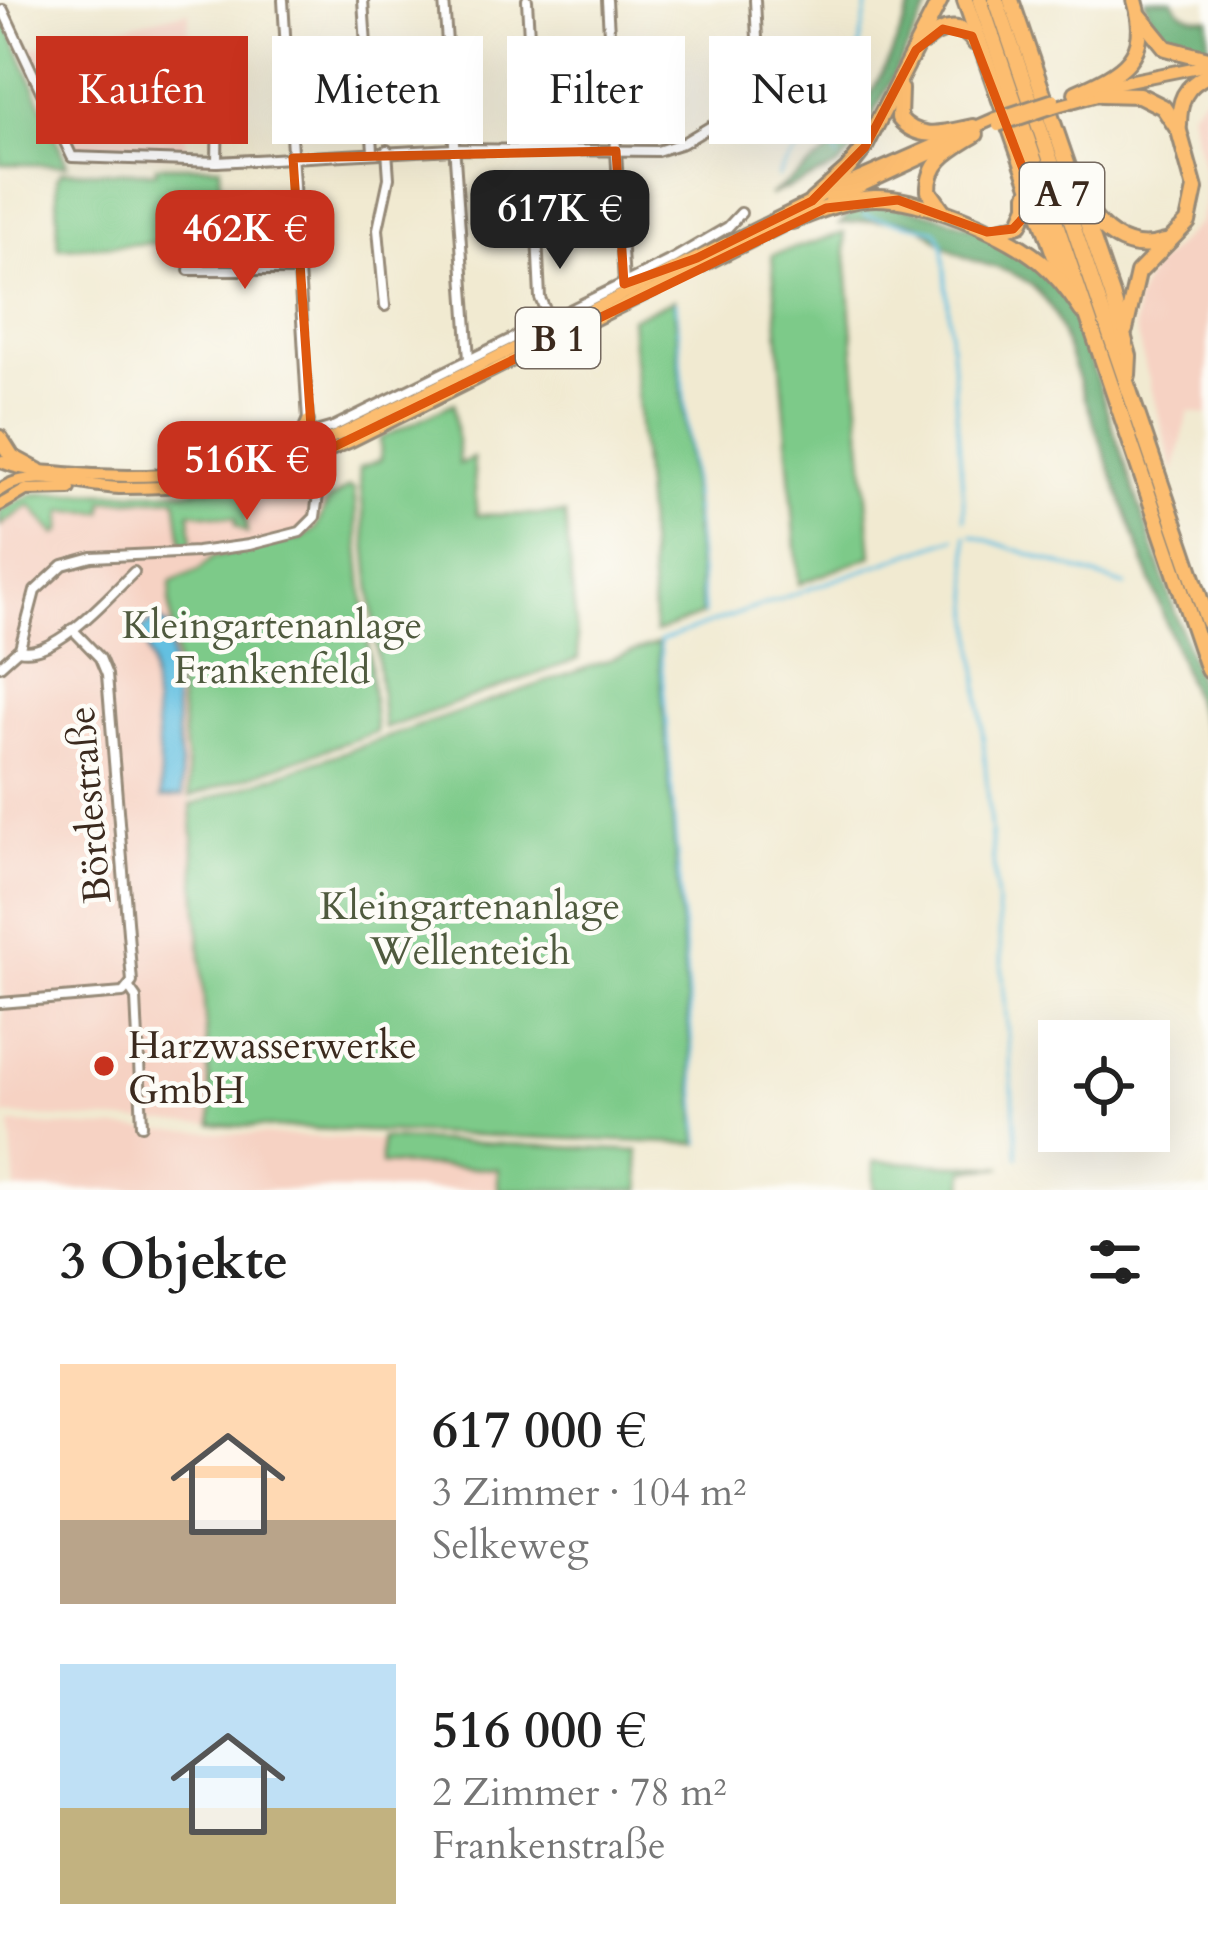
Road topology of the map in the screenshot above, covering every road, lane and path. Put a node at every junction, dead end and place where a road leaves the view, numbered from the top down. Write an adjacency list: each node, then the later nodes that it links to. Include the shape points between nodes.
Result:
1 (283, 0): 35 (street)
2 (363, 0): 33 (street)
3 (444, 0): 31 (street)
4 (526, 0): 29 (street)
5 (607, 0): 14 (street)
6 (754, 0): 15 (street)
7 (940, 0): 16 (highway)
8 (965, 0): 17 (highway)
9 (980, 0): 54 (highway, A 7)
10 (996, 0): 57 (highway, A 7)
11 (1014, 0): 38 (highway)
12 (1137, 7): 18 (highway, via 1166,48); 20 (highway, via 1137,53)
13 (3, 10): 36 (street, via 71,157)
14 (609, 36)
15 (756, 36)
16 (916, 50): 17 (highway, via 952,27 972,37); 19 (highway)
17 (987, 62): 37 (highway)
18 (1208, 68): 20 (main road, B 1); 21 (main road, B 1); 25 (highway, via 1181,98)
19 (900, 81): 24 (highway, via 899,118 912,131); 39 (highway, via 856,159)
20 (1076, 93): 22 (main road, B 1)
21 (1101, 94): 22 (main road, B 1); 25 (highway, via 1153,100)
22 (1055, 102): 24 (main road, B 1, bridge)
23 (709, 127): 34 (street, via 657,152)
24 (974, 130): 39 (main road, B 1); 41 (highway, via 931,172 932,200); 42 (main road, B 1)
25 (1179, 130): 45 (highway, via 1195,201)
26 (217, 144): 36 (street)
27 (565, 144): 30 (street)
28 (615, 144): 34 (street)
29 (536, 148): 30 (street); 31 (street)
30 (561, 148): 34 (street)
31 (453, 149): 32 (street); 56 (street)
32 (387, 150): 33 (street); 52 (street, via 378,229)
33 (373, 151): 35 (street)
34 (616, 151): 50 (street)
35 (293, 158): 36 (street); 49 (street)
36 (217, 162)
37 (1028, 182): 43 (highway, via 1020,224); 51 (highway)
38 (1076, 189): 45 (highway, via 1122,242 1149,246); 55 (highway)
39 (812, 201): 46 (main road, B 1)
40 (740, 213): 47 (street)
41 (952, 217): 42 (highway, via 877,198); 43 (highway)
42 (792, 220): 59 (main road, B 1)
43 (987, 232): 51 (highway, via 1036,258)
44 (537, 234): 53 (street)
45 (1175, 237): 55 (highway, via 1138,273)
46 (697, 257): 47 (main road); 59 (main road, B 1)
47 (674, 259): 50 (street)
48 (189, 270): 49 (street)
49 (300, 270): 59 (street)
50 (624, 284): 53 (street)
51 (1066, 287): 54 (highway)
52 (385, 306)
53 (549, 319): 56 (street)
54 (1094, 330): 72 (highway, A 7)
55 (1124, 335): 57 (highway)
56 (469, 359): 59 (street)
57 (1127, 386): 68 (highway, A 7)
58 (0, 438): 62 (highway, via 12,457)
59 (310, 440): 60 (main road, B 1); 60 (main road, via 299,441); 64 (street)
60 (285, 460): 62 (main road, B 1, via 160,476); 63 (main road, B 1, via 223,482); 64 (main road, via 308,472)
61 (0, 461): 62 (main road, B 1)
62 (38, 471)
63 (115, 488): 65 (main road, B 1, via 32,478); 66 (main road, via 26,490)
64 (317, 489): 70 (street, via 315,517 290,535 63,565 35,591)
65 (0, 490)
66 (0, 505)
67 (134, 572): 69 (street)
68 (1208, 622)
69 (72, 629): 70 (street, via 37,652); 73 (street, Bördestraße, via 107,674)
70 (19, 650): 71 (street)
71 (0, 667)
72 (1208, 670)
73 (129, 988): 74 (street); 75 (street, Bördestraße, via 136,998)
74 (0, 1003)
75 (142, 1125)

